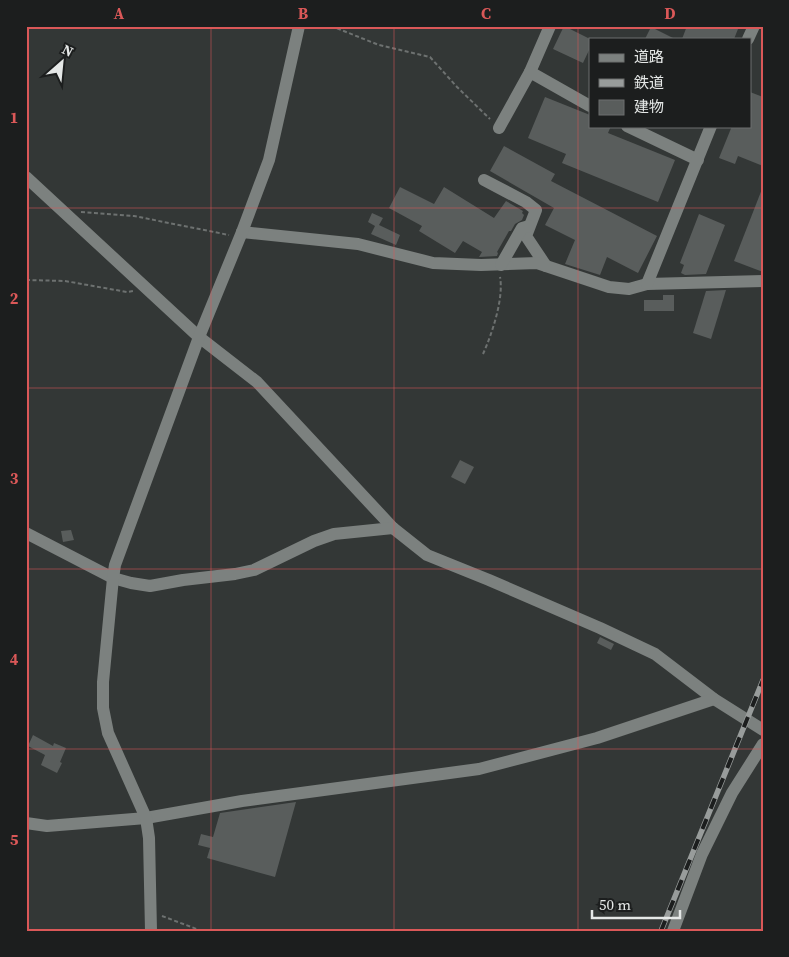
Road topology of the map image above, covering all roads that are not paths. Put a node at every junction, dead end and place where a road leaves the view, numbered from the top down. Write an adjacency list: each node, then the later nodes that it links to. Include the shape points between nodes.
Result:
1 (299, 26): 14 (street, via 269,160)
2 (550, 26): 5 (street)
3 (754, 26): 4 (street)
4 (748, 38)
5 (530, 72): 6 (street); 7 (street)
6 (589, 105)
7 (500, 128)
8 (631, 128): 10 (street)
9 (711, 128): 10 (street)
10 (698, 160): 18 (street)
11 (26, 177): 19 (street)
12 (484, 180): 13 (street, via 536,210)
13 (529, 226): 15 (street, via 522,228); 16 (street, via 526,236)
14 (241, 234): 15 (street, via 358,244 432,263); 19 (street)
15 (499, 265): 16 (street, via 537,263)
16 (546, 266): 18 (street, via 609,287 629,289)
17 (763, 281): 18 (street)
18 (647, 284)
19 (199, 337): 20 (street, via 257,382); 22 (street)
20 (393, 528): 22 (street, via 334,534 254,570 235,574 150,586); 23 (street, via 427,555 655,654)
21 (26, 533): 22 (street)
22 (113, 578): 26 (street, via 103,682 104,708 108,732)
23 (714, 699): 24 (street); 26 (street, via 597,738 479,769 242,801)
24 (763, 730)
25 (763, 744): 29 (street, via 732,793 702,854)
26 (146, 818): 27 (street, via 47,826); 28 (street)
27 (26, 824)
28 (151, 931)
29 (673, 931)

